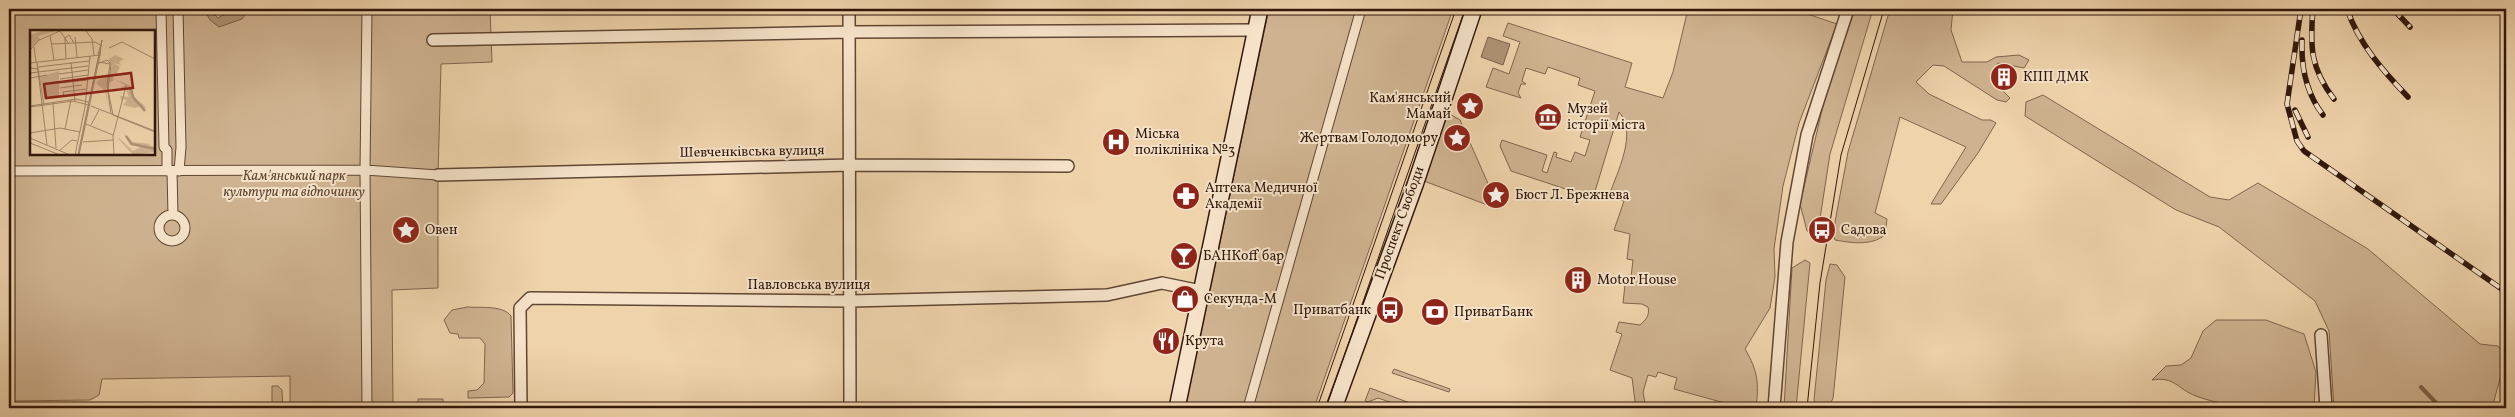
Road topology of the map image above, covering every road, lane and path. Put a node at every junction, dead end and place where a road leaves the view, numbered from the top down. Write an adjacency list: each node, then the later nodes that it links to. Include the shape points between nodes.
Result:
1 (161, 9): 15 (street, via 164,147)
2 (178, 9): 15 (street, via 181,147)
3 (367, 9): 14 (street)
4 (849, 9): 10 (street)
5 (1260, 9): 9 (main road)
6 (1362, 9): 26 (street)
7 (1474, 9): 27 (main road, Проспект Свободи, via 1415,185)
8 (1848, 9): 28 (street, via 1807,135 1788,232)
9 (1256, 30): 10 (street); 19 (main road)
10 (849, 32): 11 (street); 12 (street)
11 (433, 40)
12 (850, 165): 13 (street, Шевченківська вулиця); 17 (street, Шевченківська вулиця); 20 (street)
13 (1068, 166)
14 (365, 170): 15 (street); 17 (street); 22 (street)
15 (173, 171): 16 (street); 18 (street)
16 (9, 172)
17 (438, 175)
18 (173, 214)
19 (1201, 290): 20 (street, Павловська вулиця, via 1162,283 1107,295); 25 (main road)
20 (851, 301): 23 (street, Павловська вулиця, via 530,298 520,308); 24 (street)
21 (2321, 335): 29 (street)
22 (368, 408)
23 (522, 408)
24 (850, 408)
25 (1177, 408)
26 (1248, 408)
27 (1334, 408)
28 (1774, 408)
29 (2326, 408)

